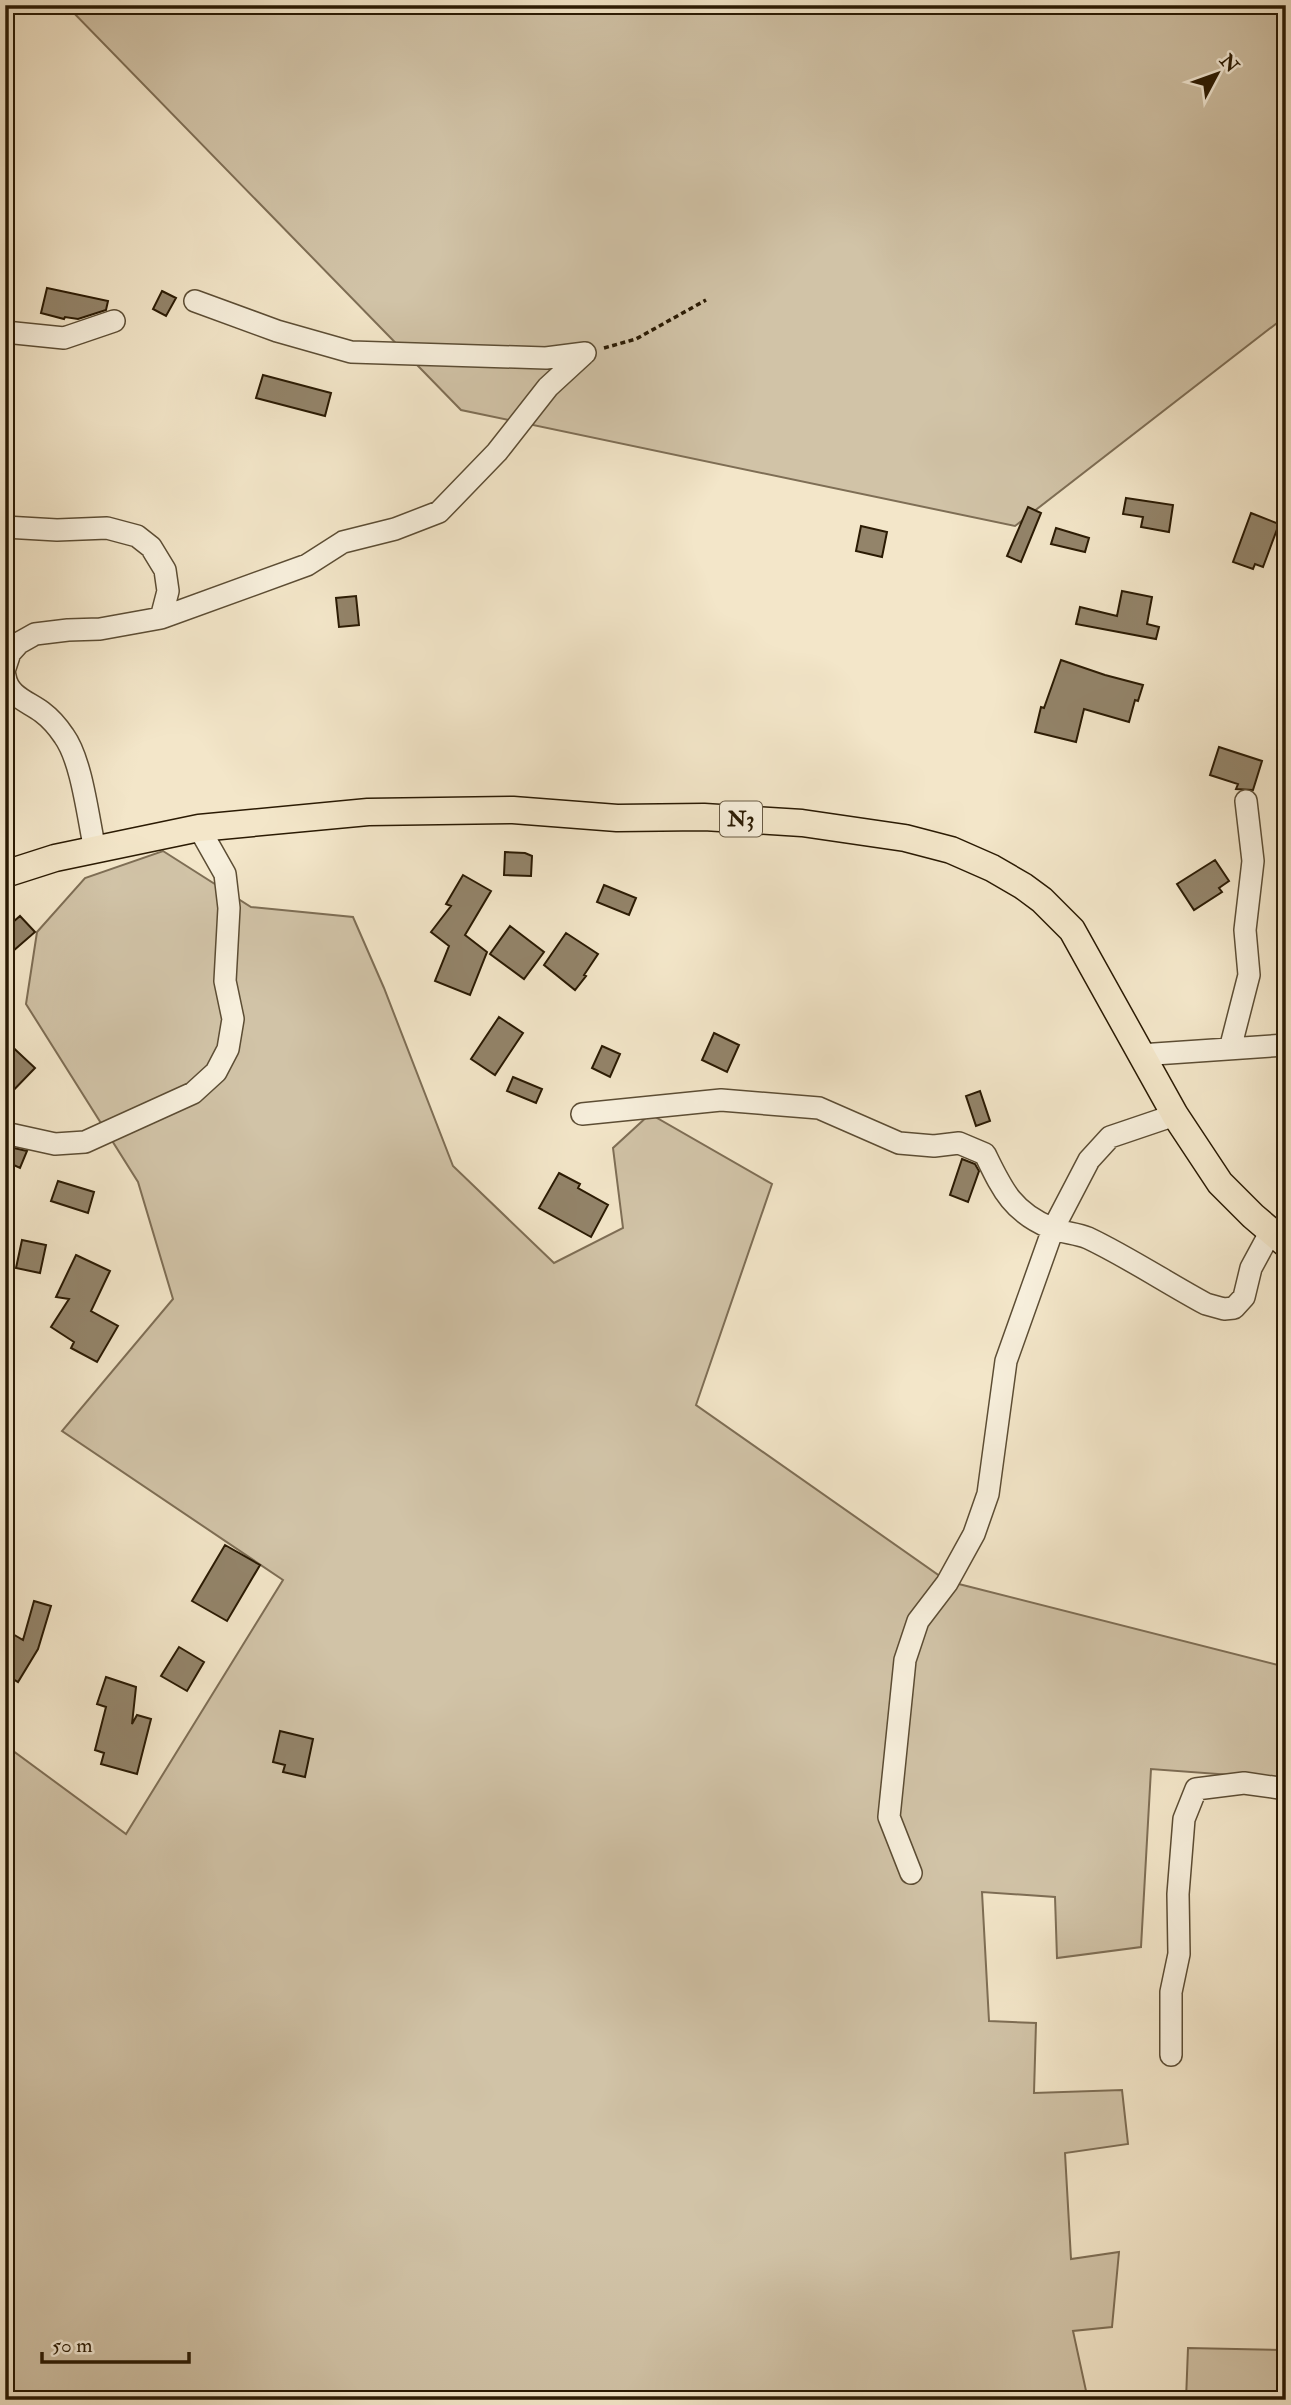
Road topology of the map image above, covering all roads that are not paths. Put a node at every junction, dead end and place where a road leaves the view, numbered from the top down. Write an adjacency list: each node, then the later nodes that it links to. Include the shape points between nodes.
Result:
1 (195, 301): 5 (street, via 351,352 546,358 585,353 548,387 497,452 439,512 343,542 307,565)
2 (114, 321): 3 (street, via 64,338)
3 (5, 332)
4 (5, 527): 5 (street, via 107,528 137,536 151,547 165,570 168,591)
5 (160, 618): 6 (street, via 35,634 10,653)
6 (5, 668)
7 (5, 676): 10 (street, via 6,686 50,718 65,737 74,756)
8 (1246, 801): 13 (street, via 1253,861 1245,930 1249,975)
9 (199, 828): 10 (main road, N3); 14 (main road, N3, via 368,812 513,810 790,822 905,838 951,850 992,868 1042,900 1072,930); 17 (street, via 225,874 229,908 225,981 233,1018 228,1049 216,1072 193,1093 85,1142 55,1144)
10 (95, 850): 11 (main road, N3)
11 (5, 874)
12 (1286, 1045): 13 (street)
13 (1230, 1049): 14 (street)
14 (1140, 1055): 16 (main road, N3)
15 (582, 1114): 18 (street, via 720,1100 819,1108 899,1143 959,1143 985,1154 1004,1193)
16 (1175, 1115): 18 (street, via 1110,1137 1089,1160); 19 (main road, N3, via 1220,1183)
17 (5, 1133)
18 (1053, 1229): 19 (street, via 1086,1238 1206,1304 1224,1309 1234,1308 1244,1297 1251,1268); 21 (street, via 1006,1361 988,1494 974,1534 947,1583 918,1621 905,1660 889,1816)
19 (1278, 1238)
20 (1286, 1789): 22 (street, via 1244,1783 1196,1789 1184,1819)
21 (911, 1873)
22 (1171, 2055)

